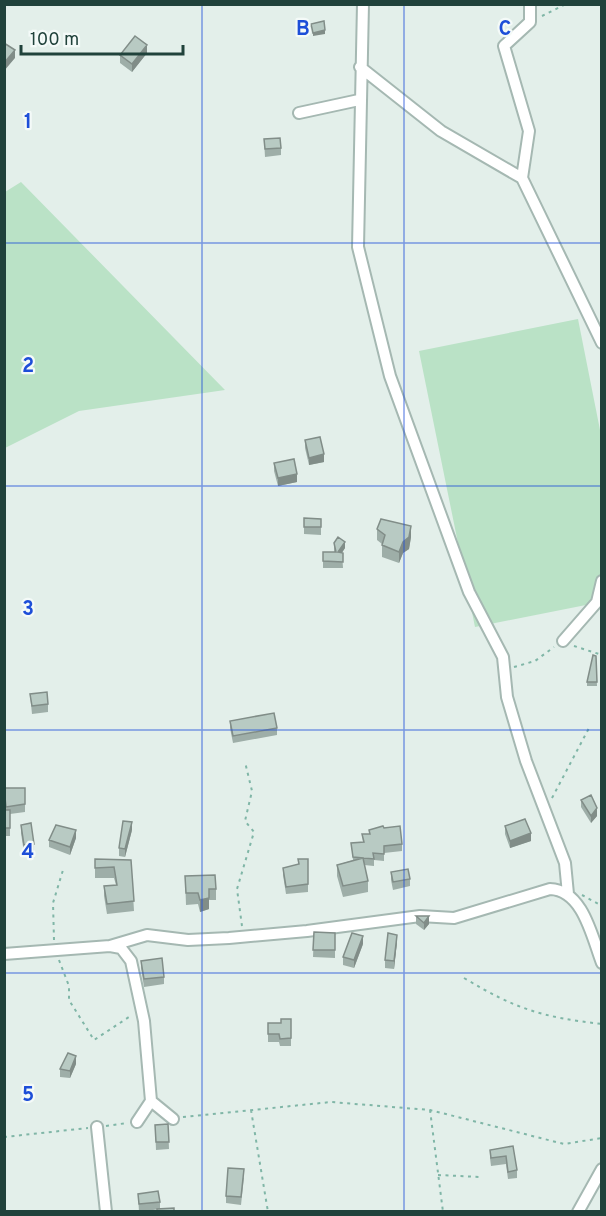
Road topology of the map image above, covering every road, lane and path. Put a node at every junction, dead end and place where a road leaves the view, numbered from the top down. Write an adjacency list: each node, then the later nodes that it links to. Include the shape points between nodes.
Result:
1 (363, 4): 5 (street)
2 (530, 4): 4 (street)
3 (566, 4): 4 (path)
4 (530, 22): 8 (street, via 504,46 529,131)
5 (360, 67): 6 (street); 8 (street, via 441,131)
6 (360, 100): 7 (street); 13 (street, via 358,247 385,354 469,592 503,657)
7 (299, 113)
8 (522, 178): 9 (street)
9 (602, 342)
10 (602, 581): 11 (street, via 597,602)
11 (563, 641): 12 (path); 13 (path, via 535,661)
12 (602, 655)
13 (502, 671): 16 (street, via 526,761)
14 (589, 729): 16 (path)
15 (245, 762): 19 (path, via 252,791 245,821 254,832 237,889)
16 (546, 811): 18 (street, via 565,862)
17 (63, 870): 21 (path, via 53,903)
18 (568, 894): 19 (street, via 550,889 454,918 420,916); 23 (street, via 585,919)
19 (243, 937): 20 (street, via 188,940 147,935)
20 (110, 946): 21 (street); 25 (street, via 121,948 131,961)
21 (55, 950): 22 (street); 25 (path, via 69,986 69,1000 94,1040)
22 (4, 954)
23 (602, 963)
24 (464, 978): 26 (path, via 505,1002 544,1017)
25 (141, 1009): 27 (street)
26 (602, 1024)
27 (151, 1101): 30 (street); 31 (street)
28 (251, 1110): 29 (path, via 331,1102); 30 (path); 39 (path)
29 (430, 1110): 34 (path, via 564,1144); 36 (path)
30 (173, 1119)
31 (137, 1122): 32 (path)
32 (97, 1127): 33 (path); 38 (street)
33 (4, 1137)
34 (602, 1138)
35 (602, 1169): 41 (street)
36 (438, 1175): 37 (path); 40 (path)
37 (481, 1177)
38 (106, 1212)
39 (268, 1212)
40 (443, 1212)
41 (578, 1212)

